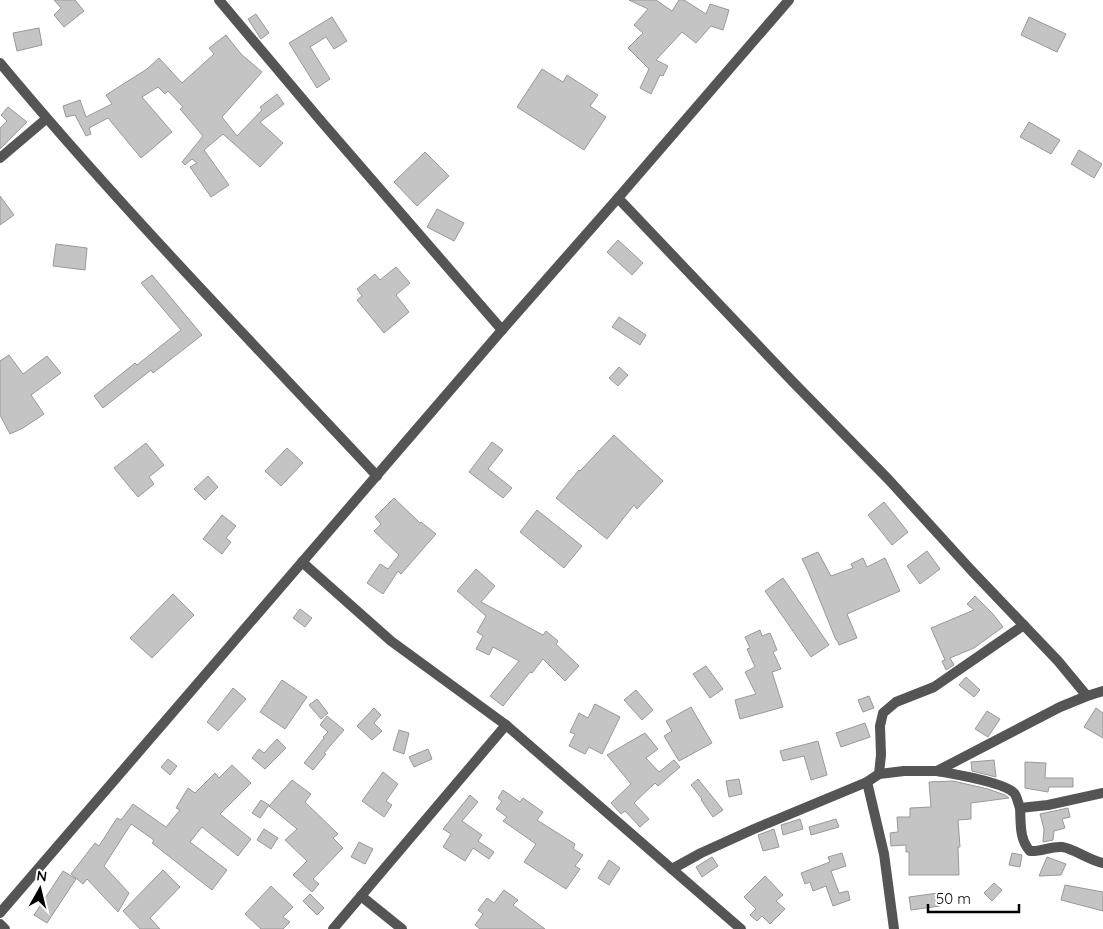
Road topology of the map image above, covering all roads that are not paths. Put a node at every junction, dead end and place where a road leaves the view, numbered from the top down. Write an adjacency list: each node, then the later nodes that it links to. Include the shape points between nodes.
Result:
1 (218, 0): 7 (street)
2 (789, 0): 6 (street)
3 (0, 63): 4 (street)
4 (46, 119): 5 (street); 8 (street)
5 (0, 158)
6 (618, 198): 7 (street); 10 (street)
7 (502, 330): 8 (street)
8 (377, 476): 9 (street)
9 (302, 562): 13 (street, via 391,641); 22 (street)
10 (1024, 625): 12 (street); 15 (street, via 934,687 896,702 883,713)
11 (1103, 691): 12 (street)
12 (1087, 696): 14 (street)
13 (506, 725): 20 (street); 21 (street)
14 (937, 771): 15 (street); 18 (street, via 1005,787 1015,793)
15 (879, 774): 16 (street)
16 (867, 782): 20 (street, via 719,845); 28 (street, via 884,854)
17 (1103, 793): 18 (street)
18 (1020, 808): 19 (street, via 1022,836 1030,851 1062,847)
19 (1103, 863)
20 (672, 869): 27 (street)
21 (361, 896): 25 (street); 26 (street)
22 (0, 913)
23 (0, 924): 24 (street)
24 (5, 929)
25 (333, 929)
26 (402, 929)
27 (741, 929)
28 (894, 929)

